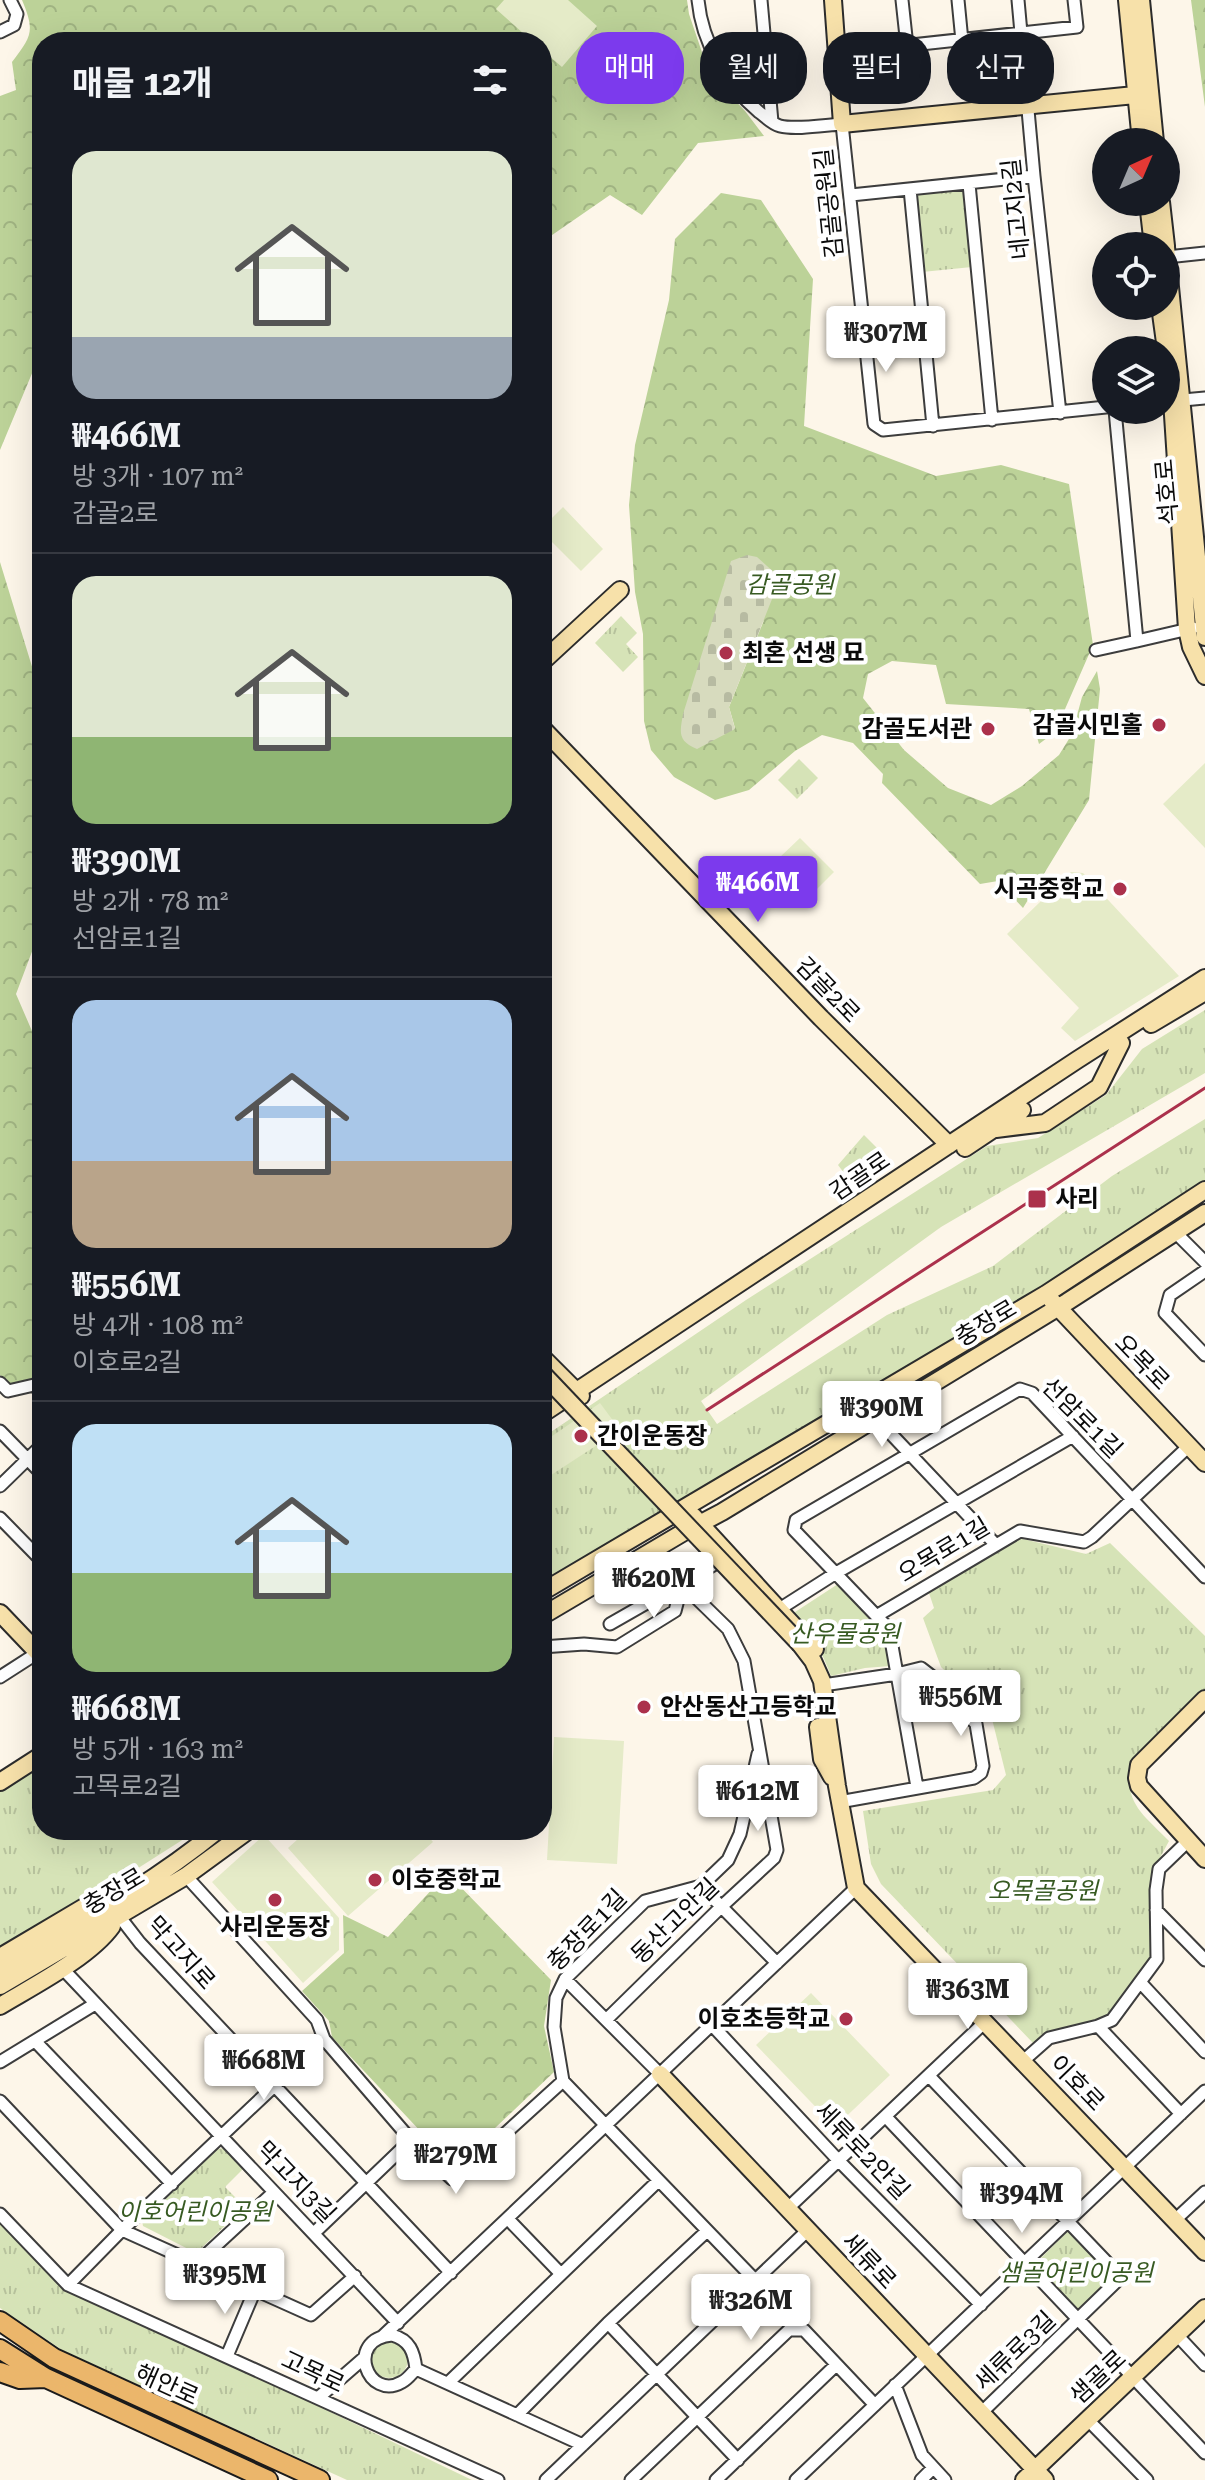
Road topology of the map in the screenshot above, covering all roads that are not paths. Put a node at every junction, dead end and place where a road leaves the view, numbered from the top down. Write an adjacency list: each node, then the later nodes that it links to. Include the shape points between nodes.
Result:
1 (10, 0): 11 (street, via 17,14 14,25)
2 (698, 0): 21 (street, via 722,72)
3 (761, 0): 21 (street)
4 (833, 0): 12 (street)
5 (902, 0): 13 (street)
6 (958, 0): 14 (street)
7 (1018, 0): 15 (street, 네고지2길)
8 (1074, 0): 16 (street, via 1077,27)
9 (1127, 0): 17 (street)
10 (1141, 0): 17 (street)
11 (0, 32)
12 (836, 32)
13 (905, 32)
14 (961, 32)
15 (1022, 32)
16 (1038, 32)
17 (1143, 96): 20 (street); 23 (street); 24 (street)
18 (841, 104): 22 (street)
19 (1029, 104): 20 (street, 네고지2길)
20 (1029, 107): 22 (street); 25 (street, 네고지2길)
21 (772, 122): 22 (street)
22 (842, 124): 28 (street, 감골공원길)
23 (1142, 128)
24 (1151, 128)
25 (1034, 176): 26 (street); 34 (street, 네고지2길)
26 (969, 184): 27 (street); 35 (street)
27 (910, 189): 28 (street); 38 (street)
28 (851, 195): 38 (street, 감골공원길, via 874,424 883,430)
29 (1205, 253): 30 (street)
30 (1180, 256)
31 (1205, 398): 32 (street)
32 (1180, 400)
33 (1092, 409): 34 (street, 감골공원길)
34 (1060, 413): 35 (street, 감골공원길)
35 (992, 420): 38 (street, 감골공원길)
36 (1116, 424): 41 (street)
37 (1177, 424): 40 (street, 석호로)
38 (933, 426)
39 (620, 590): 43 (street)
40 (1200, 629): 41 (street); 44 (street, 석호로, via 1191,647)
41 (1137, 641): 42 (street)
42 (1096, 650)
43 (552, 653)
44 (1205, 676)
45 (552, 738): 50 (street, 감골2로)
46 (1205, 978): 50 (street, 감골로)
47 (1205, 992): 48 (street, 감골로)
48 (1121, 1043): 49 (street, 감골로); 49 (street, via 1099,1087 1045,1123)
49 (994, 1129): 64 (street, 감골로)
50 (949, 1145): 64 (street, 감골로)
51 (1205, 1190): 56 (street, 충장로)
52 (1205, 1213): 53 (street, 충장로)
53 (1176, 1233): 54 (street); 57 (street, 충장로)
54 (1205, 1262)
55 (1205, 1271): 58 (street, via 1170,1295 1165,1313)
56 (1046, 1294): 57 (street, 오목로); 79 (street, 충장로)
57 (1057, 1308): 67 (street, 충장로); 70 (street, 오목로)
58 (1205, 1355)
59 (552, 1371): 64 (street)
60 (0, 1383): 62 (street, via 8,1391)
61 (552, 1384): 108 (street, bridge, via 813,1661 822,1681)
62 (32, 1385)
63 (552, 1387): 64 (street)
64 (572, 1399): 65 (street, 감골로); 66 (street, 감골로)
65 (552, 1409)
66 (552, 1414)
67 (876, 1418): 71 (street); 81 (street, 충장로)
68 (0, 1431): 73 (street)
69 (1073, 1436): 71 (street, 선암로1길, via 1032,1393 1020,1389); 77 (street, 선암로1길); 78 (street)
70 (1189, 1446): 75 (street, 오목로); 77 (street, 오목로1길)
71 (909, 1453): 78 (street); 86 (street, 선암로1길, via 796,1520 794,1530)
72 (32, 1455): 73 (street)
73 (28, 1459): 74 (street); 76 (street)
74 (32, 1463)
75 (1205, 1463)
76 (0, 1486)
77 (1131, 1500): 83 (street, 오목로1길, via 1084,1542 1020,1531); 87 (street, 선암로1길)
78 (956, 1504): 83 (street); 86 (street)
79 (678, 1513): 81 (street); 82 (street); 89 (street, 충장로)
80 (0, 1518): 84 (street)
81 (700, 1523): 82 (street, 충장로); 91 (street)
82 (684, 1532): 85 (street); 90 (street, 충장로)
83 (996, 1545): 93 (street, 오목로1길)
84 (32, 1551)
85 (715, 1564): 88 (street); 108 (street, via 795,1647 805,1665 813,1685 822,1759)
86 (836, 1573): 91 (street); 93 (street, 선암로1길)
87 (1205, 1577)
88 (682, 1584): 94 (street); 96 (street, via 675,1611 617,1647); 103 (street, 동산고안길, via 728,1629 744,1661)
89 (552, 1586)
90 (552, 1610)
91 (778, 1610): 100 (street, via 812,1643)
92 (0, 1613): 95 (street)
93 (878, 1615): 98 (street, 선암로1길, via 889,1629)
94 (610, 1624)
95 (32, 1644)
96 (552, 1646)
97 (32, 1658): 99 (street)
98 (897, 1674): 100 (street); 107 (street, 선암로1길); 107 (street, via 921,1668 976,1724 981,1773)
99 (0, 1677)
100 (830, 1684): 108 (street, via 841,1764)
101 (1205, 1699): 111 (street, via 1139,1765 1137,1778)
102 (32, 1748): 105 (street)
103 (759, 1750): 114 (street, via 740,1834 728,1860); 116 (street, 동산고안길, via 777,1850)
104 (32, 1761): 106 (street)
105 (0, 1769)
106 (0, 1782)
107 (917, 1787): 108 (street)
108 (838, 1794): 115 (street)
109 (205, 1840): 117 (street, 충장로)
110 (235, 1840): 113 (street, 충장로)
111 (1188, 1841): 112 (street); 118 (street, via 1159,1869)
112 (1205, 1859)
113 (186, 1876): 117 (street, 충장로); 133 (street, via 317,2020)
114 (701, 1886): 116 (street); 124 (street, 충장로1길, via 645,1901)
115 (856, 1888): 121 (street); 130 (street, 이호로)
116 (721, 1907): 121 (street); 129 (street, 동산고안길)
117 (116, 1910): 119 (street, via 86,1906); 122 (street, via 105,1936); 123 (street, 충장로); 126 (street, 충장로); 141 (street, 막고지로, via 140,1943)
118 (1156, 1910): 120 (street); 125 (street, via 1157,1959)
119 (0, 1957)
120 (1205, 1960)
121 (777, 1963): 131 (street)
122 (62, 1968): 127 (street, 막고지3길); 128 (street)
123 (0, 1971)
124 (565, 1979): 129 (street); 140 (street, 충장로1길, via 556,1998 554,2027)
125 (1140, 1982): 132 (street, via 1112,2020); 135 (street)
126 (0, 1986)
127 (95, 2004): 134 (street); 147 (street, 막고지3길)
128 (0, 2006)
129 (606, 2020): 138 (street)
130 (986, 2021): 136 (street, 이호로); 139 (street)
131 (712, 2025): 138 (street); 149 (street, 세류로2안길)
132 (1098, 2026): 136 (street, via 1049,2038); 144 (street)
133 (324, 2039): 141 (street); 148 (street)
134 (35, 2041): 137 (street); 152 (street)
135 (1205, 2052)
136 (1023, 2061): 150 (street, 이호로)
137 (0, 2062)
138 (660, 2074): 146 (street); 156 (street, 세류로)
139 (929, 2076): 145 (street); 159 (street, 세류로3길)
140 (563, 2081): 146 (street); 148 (street, via 455,2179)
141 (274, 2087): 147 (street); 153 (street, 막고지로)
142 (1205, 2091): 144 (street)
143 (0, 2101): 161 (street)
144 (1181, 2114): 150 (street)
145 (886, 2117): 149 (street); 167 (street)
146 (605, 2125): 151 (street); 158 (street)
147 (222, 2137): 152 (street); 154 (street, 막고지3길)
148 (411, 2140): 153 (street)
149 (839, 2161): 156 (street); 174 (street, 세류로2안길)
150 (1125, 2168): 159 (street); 160 (street, 이호로)
151 (658, 2181): 163 (street); 169 (street)
152 (172, 2184): 161 (street)
153 (365, 2184): 164 (street); 168 (street, 막고지로)
154 (274, 2192): 164 (street, 막고지3길); 166 (street)
155 (1205, 2192): 160 (street)
156 (787, 2209): 162 (street, 세류로)
157 (0, 2214): 172 (street, 고목로)
158 (508, 2219): 168 (street); 169 (street)
159 (1069, 2220): 167 (street); 176 (street, 세류로3길, via 1119,2275)
160 (1175, 2220): 165 (street, 이호로)
161 (122, 2230): 166 (street); 172 (street)
162 (808, 2230): 171 (street); 184 (street, 세류로)
163 (707, 2231): 171 (street); 179 (street)
164 (314, 2233): 170 (street, 막고지3길)
165 (1205, 2252)
166 (197, 2263): 173 (street)
167 (1025, 2263): 174 (street); 176 (street)
168 (451, 2273): 178 (street)
169 (561, 2274): 193 (street)
170 (355, 2276): 173 (street, via 311,2315); 178 (street, 막고지3길)
171 (755, 2280): 190 (street)
172 (68, 2285): 183 (street, 고목로)
173 (255, 2290): 183 (street)
174 (981, 2305): 184 (street)
175 (1205, 2308): 180 (street, 샘골로)
176 (1079, 2320): 191 (street); 197 (street, 세류로3길)
177 (0, 2321): 207 (main road, 해안로, via 54,2358)
178 (398, 2323): 181 (street)
179 (608, 2323): 190 (street); 198 (street)
180 (1177, 2335): 187 (street); 191 (street, 샘골로)
181 (383, 2336): 185 (street, via 370,2344); 188 (street, via 407,2343)
182 (0, 2349): 192 (main road, 해안로)
183 (227, 2356): 195 (street, 고목로)
184 (926, 2356): 194 (street); 197 (street, 세류로)
185 (364, 2358): 188 (street, via 368,2373 386,2386 401,2384); 195 (street)
186 (836, 2365): 196 (street); 199 (street, via 804,2330 789,2330); 203 (street)
187 (1205, 2365)
188 (416, 2369): 193 (street)
189 (0, 2372): 192 (main road, via 20,2379)
190 (657, 2376): 199 (street); 201 (street)
191 (1133, 2377): 200 (street, 샘골로); 202 (street)
192 (46, 2378): 206 (main road, 해안로)
193 (448, 2383): 198 (street)
194 (895, 2385): 196 (street); 204 (street, via 922,2455)
195 (318, 2398): 208 (street, 고목로)
196 (875, 2405): 212 (street)
197 (980, 2414): 205 (street, 세류로)
198 (517, 2415): 201 (street)
199 (697, 2417): 203 (street); 210 (street)
200 (1088, 2420): 205 (street, 샘골로); 215 (street)
201 (583, 2445): 209 (street)
202 (1205, 2453)
203 (738, 2460): 211 (street)
204 (933, 2468): 213 (street); 214 (street)
205 (1035, 2477)
206 (268, 2480)
207 (320, 2480)
208 (498, 2480)
209 (546, 2480)
210 (631, 2480)
211 (716, 2480)
212 (796, 2480)
213 (921, 2480)
214 (945, 2480)
215 (1147, 2480)

